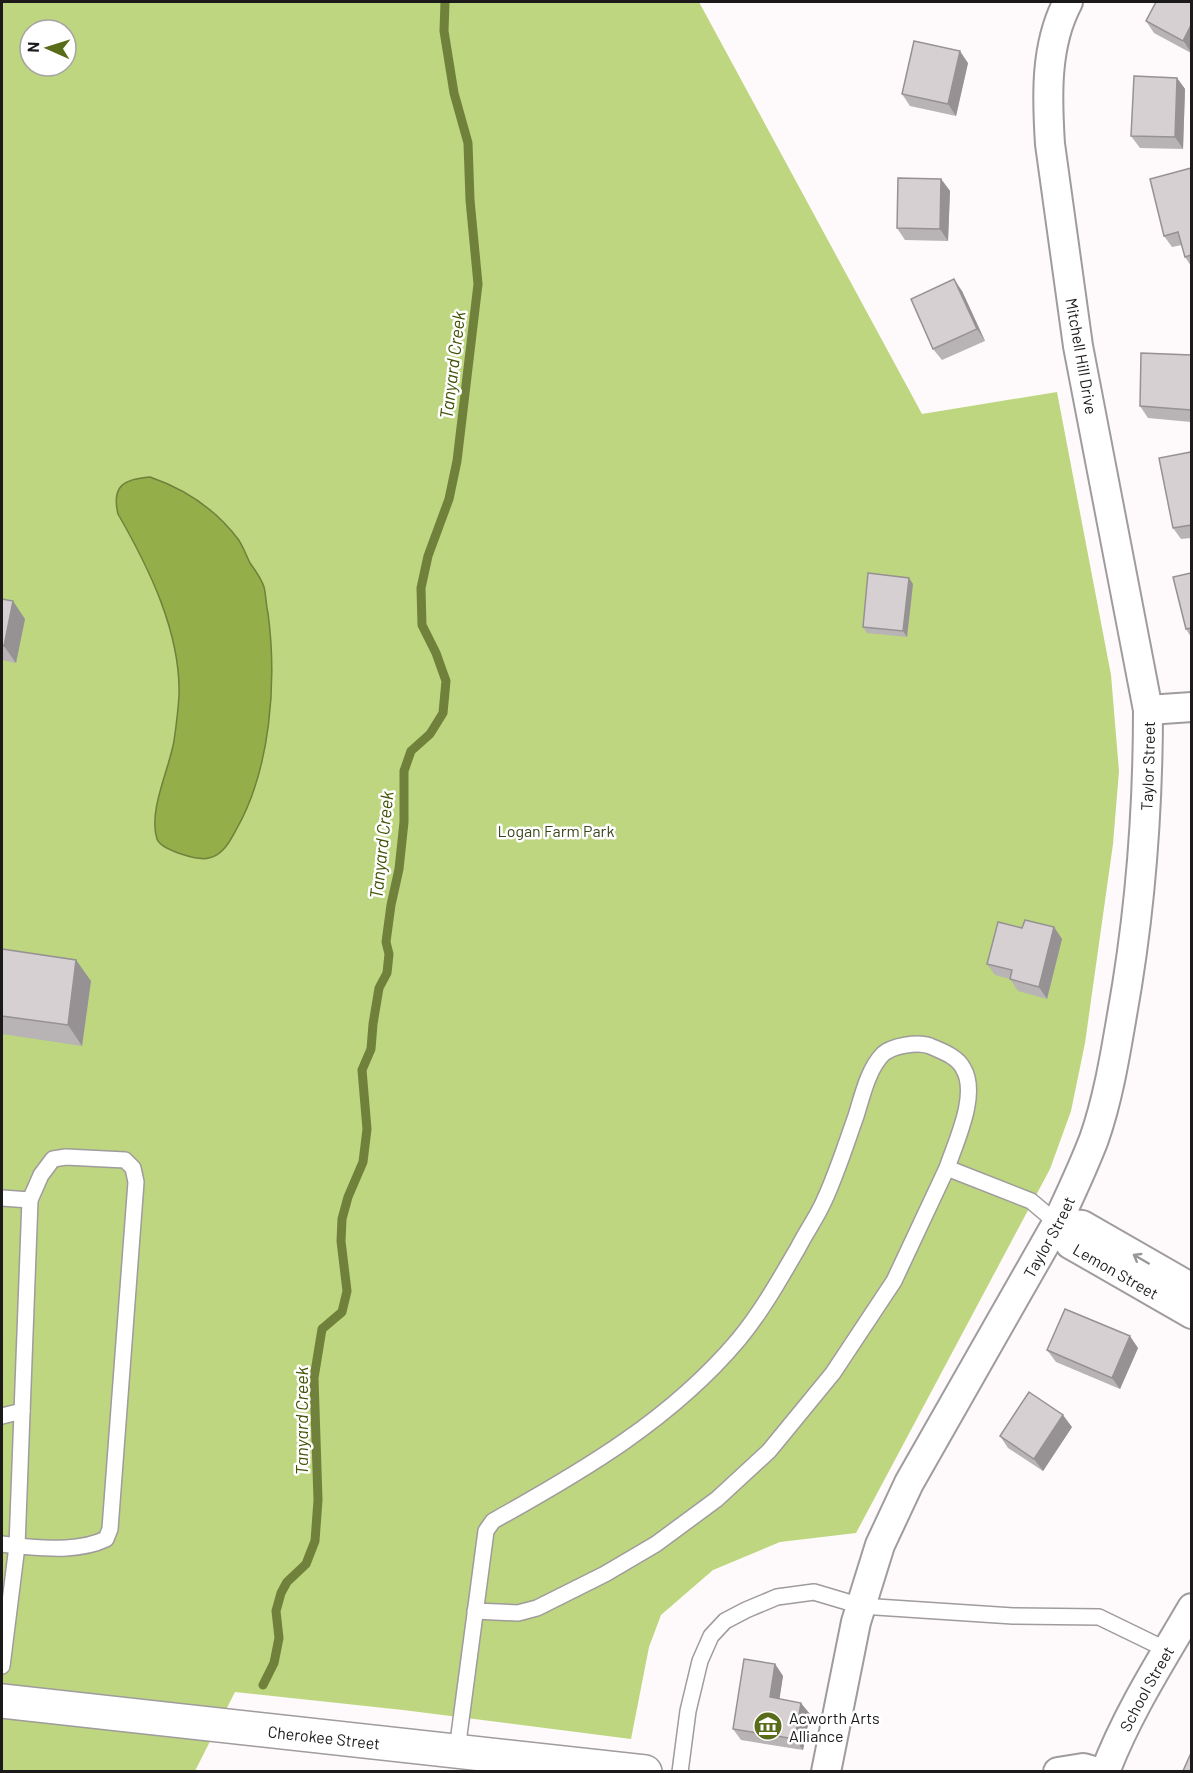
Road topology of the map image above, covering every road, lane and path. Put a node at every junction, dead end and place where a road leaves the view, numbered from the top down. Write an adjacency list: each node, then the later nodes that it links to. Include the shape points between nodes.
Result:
1 (1068, 2): 3 (street, Mitchell Hill Drive, via 1054,39 1048,73 1050,144 1078,346)
2 (1191, 707): 3 (street, Taylor Street)
3 (1148, 710): 7 (street, Taylor Street, via 1139,890 1114,1067 1094,1138)
4 (947, 1168): 7 (lane, via 1031,1201); 15 (lane, via 894,1281 833,1373 769,1451 717,1499 665,1538 605,1574 537,1608 518,1613); 15 (lane, via 968,1102 963,1067 953,1057 924,1043 890,1049 881,1056 869,1078 824,1202 772,1292 739,1339 654,1420 574,1476 493,1521 484,1538)
5 (2, 1198): 6 (lane)
6 (30, 1200): 10 (lane); 12 (lane, via 53,1160 125,1160 133,1168 136,1182 110,1529 105,1539 86,1545)
7 (1057, 1223): 8 (street, Lemon Street, one-way to 7, via 1082,1225); 9 (street, Lemon Street, via 1070,1244); 13 (street, Taylor Street, via 909,1483 880,1545)
8 (1191, 1288)
9 (1191, 1314)
10 (22, 1411): 11 (lane); 12 (lane)
11 (2, 1416)
12 (9, 1545): 17 (lane)
13 (861, 1606): 16 (lane, via 1099,1617); 21 (lane, via 814,1592 777,1597 725,1621 711,1636 700,1661); 22 (street, Taylor Street)
14 (1191, 1608): 16 (street, School Street)
15 (475, 1611): 19 (lane)
16 (1167, 1650): 25 (street, School Street, via 1114,1747)
17 (2, 1666)
18 (2, 1701): 19 (street, Cherokee Street)
19 (457, 1750): 20 (street, Cherokee Street)
20 (645, 1772)
21 (680, 1772)
22 (826, 1772)
23 (1058, 1772): 24 (street, via 1083,1768)
24 (1097, 1772)
25 (1105, 1772)

